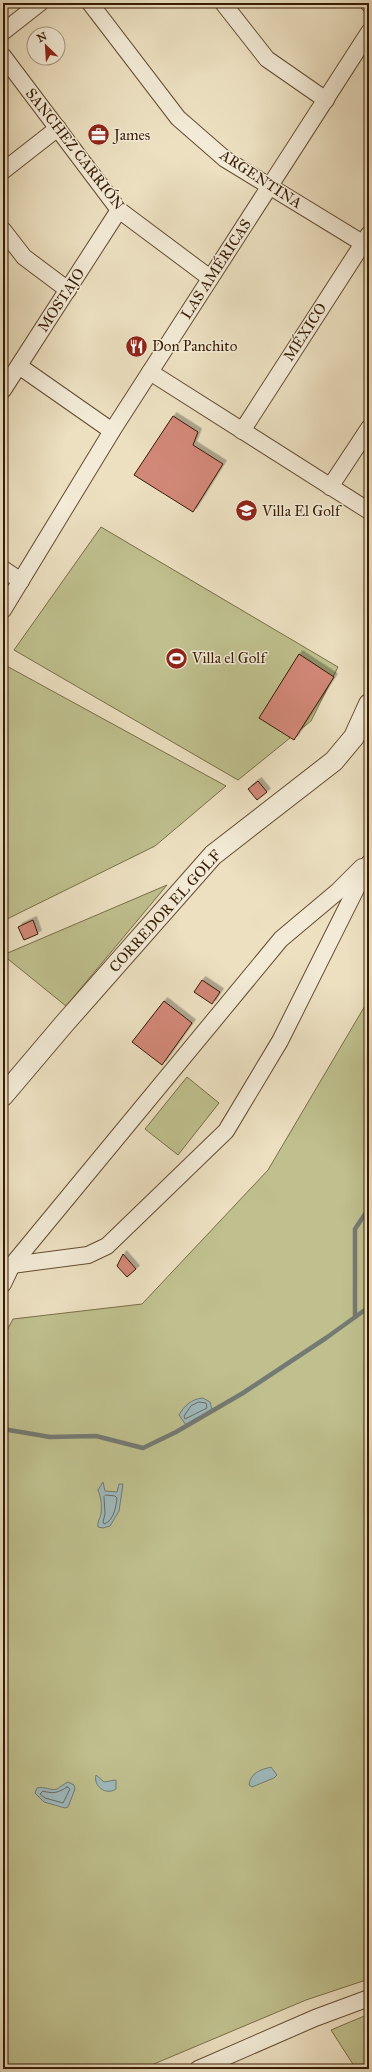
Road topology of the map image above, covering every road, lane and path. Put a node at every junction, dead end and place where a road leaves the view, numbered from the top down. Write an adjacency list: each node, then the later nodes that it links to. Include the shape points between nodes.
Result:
1 (40, 3): 4 (street)
2 (90, 3): 10 (street, ARGENTINA, via 178,118 225,159)
3 (223, 3): 7 (street, via 267,59)
4 (3, 32)
5 (369, 32): 7 (street, LAS AMÉRICAS)
6 (3, 56): 8 (street, SANCHEZ CARRIÓN)
7 (326, 100): 10 (street, LAS AMÉRICAS)
8 (58, 128): 9 (street); 11 (street, SANCHEZ CARRIÓN)
9 (3, 171)
10 (270, 186): 13 (street, ARGENTINA); 14 (street, LAS AMÉRICAS)
11 (119, 210): 14 (street, SANCHEZ CARRIÓN); 15 (street, MOSTAJO)
12 (3, 230): 15 (street, via 24,256)
13 (367, 242): 20 (street, MÉXICO)
14 (210, 278): 16 (street, LAS AMÉRICAS)
15 (68, 290): 17 (street, MOSTAJO)
16 (150, 372): 19 (street, LAS AMÉRICAS); 20 (street)
17 (9, 377): 19 (street)
18 (369, 428): 21 (street)
19 (112, 431): 24 (street, LAS AMÉRICAS)
20 (242, 431): 21 (street)
21 (330, 487): 22 (street)
22 (369, 511)
23 (3, 569): 24 (street)
24 (21, 581): 25 (street, LAS AMÉRICAS)
25 (3, 610)
26 (369, 704): 29 (street, CORREDOR EL GOLF, via 354,737 334,761 213,856)
27 (369, 859): 30 (street, via 337,892 281,939)
28 (369, 863): 30 (street, via 280,1041 226,1131 107,1246 88,1255)
29 (3, 1096)
30 (12, 1265): 31 (street)
31 (3, 1284)
32 (369, 1998): 33 (street)
33 (198, 2069)

